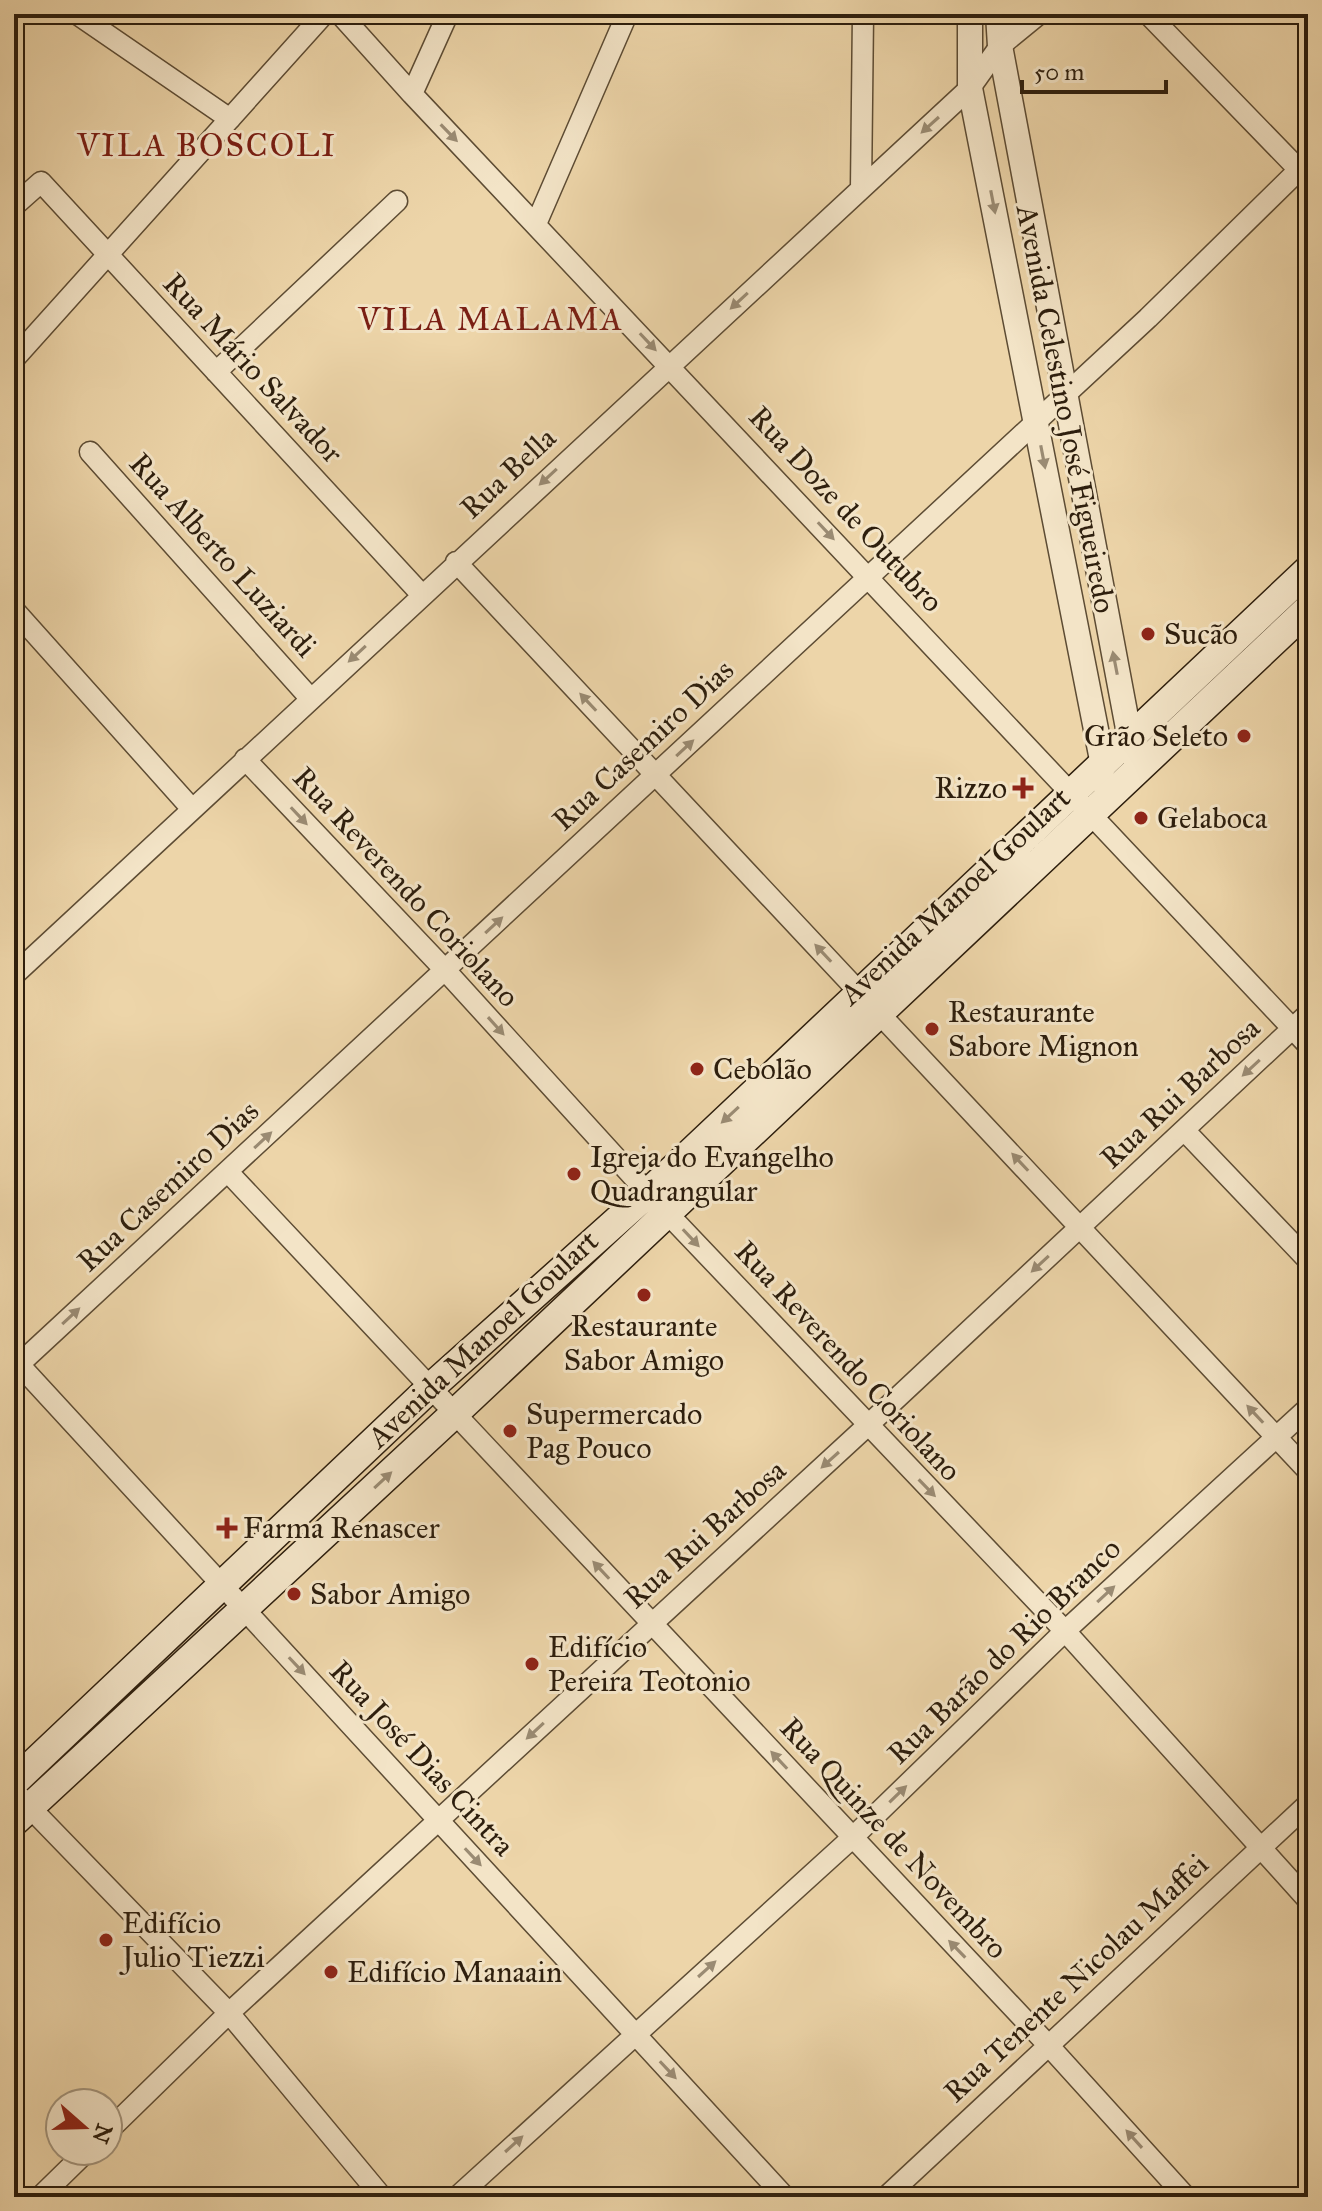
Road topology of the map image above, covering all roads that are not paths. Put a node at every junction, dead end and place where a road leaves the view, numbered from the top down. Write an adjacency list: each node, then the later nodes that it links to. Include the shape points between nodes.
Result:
1 (77, 14): 14 (street)
2 (324, 14): 14 (street)
3 (340, 14): 13 (street, Rua Doze de Outubro)
4 (448, 14): 13 (street)
5 (627, 14): 19 (street)
6 (863, 14): 16 (street)
7 (970, 14): 12 (street, Avenida Celestino José Figueiredo)
8 (998, 14): 11 (street, Avenida Celestino José Figueiredo)
9 (1039, 14): 11 (street, Rua Bella)
10 (1148, 14): 15 (street)
11 (1000, 46): 12 (street, Rua Bella); 24 (street, Avenida Celestino José Figueiredo)
12 (970, 88): 16 (street, Rua Bella, one-way to 16); 25 (street, Avenida Celestino José Figueiredo, one-way to 25)
13 (412, 94): 19 (street, Rua Doze de Outubro, one-way to 19)
14 (230, 119): 20 (street)
15 (1305, 170): 24 (street, Rua Casemiro Dias)
16 (861, 188): 22 (street, Rua Bella, one-way to 22)
17 (397, 201): 23 (street)
18 (14, 206): 20 (street, Rua Mário Salvador, via 41,182)
19 (536, 224): 22 (street, Rua Doze de Outubro, one-way to 22)
20 (108, 255): 21 (street); 23 (street, Rua Mário Salvador)
21 (14, 359)
22 (669, 365): 27 (street, Rua Bella, one-way to 27); 29 (street, Rua Doze de Outubro, one-way to 29)
23 (216, 372): 30 (street, Rua Mário Salvador)
24 (1064, 396): 25 (street, Rua Casemiro Dias); 34 (street, Avenida Celestino José Figueiredo, one-way to 24)
25 (1036, 422): 29 (street, Rua Casemiro Dias); 36 (street, Avenida Celestino José Figueiredo, one-way to 36)
26 (90, 452): 33 (street, Rua Alberto Luziardi)
27 (456, 562): 30 (street, Rua Bella); 38 (street, one-way to 27)
28 (1308, 570): 34 (main road, Avenida Manoel Goulart)
29 (869, 577): 38 (street, Rua Casemiro Dias, one-way to 29); 39 (street, Rua Doze de Outubro)
30 (421, 594): 33 (street, Rua Bella, one-way to 33)
31 (14, 610): 40 (street)
32 (1307, 612): 37 (main road, Avenida Manoel Goulart)
33 (310, 698): 35 (street, Rua Bella)
34 (1130, 740): 36 (main road, Avenida Manoel Goulart); 37 (street, Avenida Celestino José Figueiredo)
35 (245, 759): 40 (street, Rua Bella); 41 (street, Rua Reverendo Coriolano, one-way to 41)
36 (1103, 765): 37 (street); 39 (main road, Avenida Manoel Goulart)
37 (1136, 771): 39 (main road, Avenida Manoel Goulart)
38 (656, 775): 41 (street, Rua Casemiro Dias, one-way to 38); 43 (street, one-way to 38)
39 (1082, 804): 43 (main road, Avenida Manoel Goulart); 44 (main road, Avenida Manoel Goulart); 46 (street, Rua Doze de Outubro)
40 (192, 809): 42 (street, Rua Bella)
41 (445, 970): 49 (street, Rua Casemiro Dias, one-way to 41); 50 (street, Rua Reverendo Coriolano, one-way to 50)
42 (14, 975)
43 (860, 992): 44 (street); 50 (main road, Avenida Manoel Goulart, one-way to 50)
44 (880, 1014): 50 (main road, Avenida Manoel Goulart); 51 (street, one-way to 44)
45 (1308, 1014): 46 (street, Rua Rui Barbosa)
46 (1293, 1029): 47 (street, Rua Doze de Outubro); 48 (street, Rua Rui Barbosa, one-way to 48)
47 (1308, 1045)
48 (1184, 1130): 51 (street, Rua Rui Barbosa); 52 (street)
49 (228, 1172): 53 (street, Rua Casemiro Dias, one-way to 49); 54 (street, Rua Quinze de Novembro)
50 (657, 1203): 54 (main road, Avenida Manoel Goulart); 56 (main road, Avenida Manoel Goulart); 57 (street, Rua Reverendo Coriolano, one-way to 57)
51 (1081, 1226): 57 (street, Rua Rui Barbosa, one-way to 57); 58 (street, one-way to 51)
52 (1308, 1260)
53 (16, 1364): 60 (street, Rua José Dias Cintra)
54 (430, 1388): 56 (street, Rua Quinze de Novembro); 60 (main road, Avenida Manoel Goulart)
55 (1308, 1408): 58 (street, Rua Barão do Rio Branco)
56 (454, 1414): 61 (main road, Avenida Manoel Goulart, one-way to 56); 62 (street, Rua Quinze de Novembro, one-way to 56)
57 (867, 1426): 62 (street, Rua Rui Barbosa, one-way to 62); 63 (street, Rua Reverendo Coriolano, one-way to 63)
58 (1276, 1437): 59 (street); 63 (street, Rua Barão do Rio Branco, one-way to 58)
59 (1308, 1471)
60 (223, 1586): 61 (street, Rua José Dias Cintra); 64 (main road, Avenida Manoel Goulart)
61 (244, 1609): 66 (main road, Avenida Manoel Goulart); 67 (street, Rua José Dias Cintra, one-way to 67)
62 (651, 1623): 67 (street, Rua Rui Barbosa, one-way to 67); 68 (street, Rua Quinze de Novembro, one-way to 62)
63 (1065, 1631): 68 (street, Rua Barão do Rio Branco, one-way to 63); 69 (street, Rua Reverendo Coriolano)
64 (14, 1782)
65 (1308, 1804): 69 (street, Rua Tenente Nicolau Maffei)
66 (19, 1807): 71 (street)
67 (439, 1820): 71 (street, Rua Rui Barbosa); 72 (street, Rua José Dias Cintra, one-way to 72)
68 (852, 1838): 72 (street, Rua Barão do Rio Branco, one-way to 68); 73 (street, Rua Quinze de Novembro, one-way to 68)
69 (1261, 1847): 70 (street, Rua Reverendo Coriolano); 73 (street, Rua Tenente Nicolau Maffei)
70 (1308, 1900)
71 (229, 2013): 74 (street, Rua Rui Barbosa); 77 (street)
72 (635, 2034): 78 (street, Rua Barão do Rio Branco, one-way to 72); 79 (street, Rua José Dias Cintra, one-way to 79)
73 (1049, 2046): 80 (street, Rua Tenente Nicolau Maffei); 81 (street, Rua Quinze de Novembro, one-way to 73)
74 (124, 2115)
75 (71, 2167): 76 (street)
76 (40, 2197)
77 (382, 2197)
78 (457, 2197)
79 (785, 2197)
80 (886, 2197)
81 (1186, 2197)

